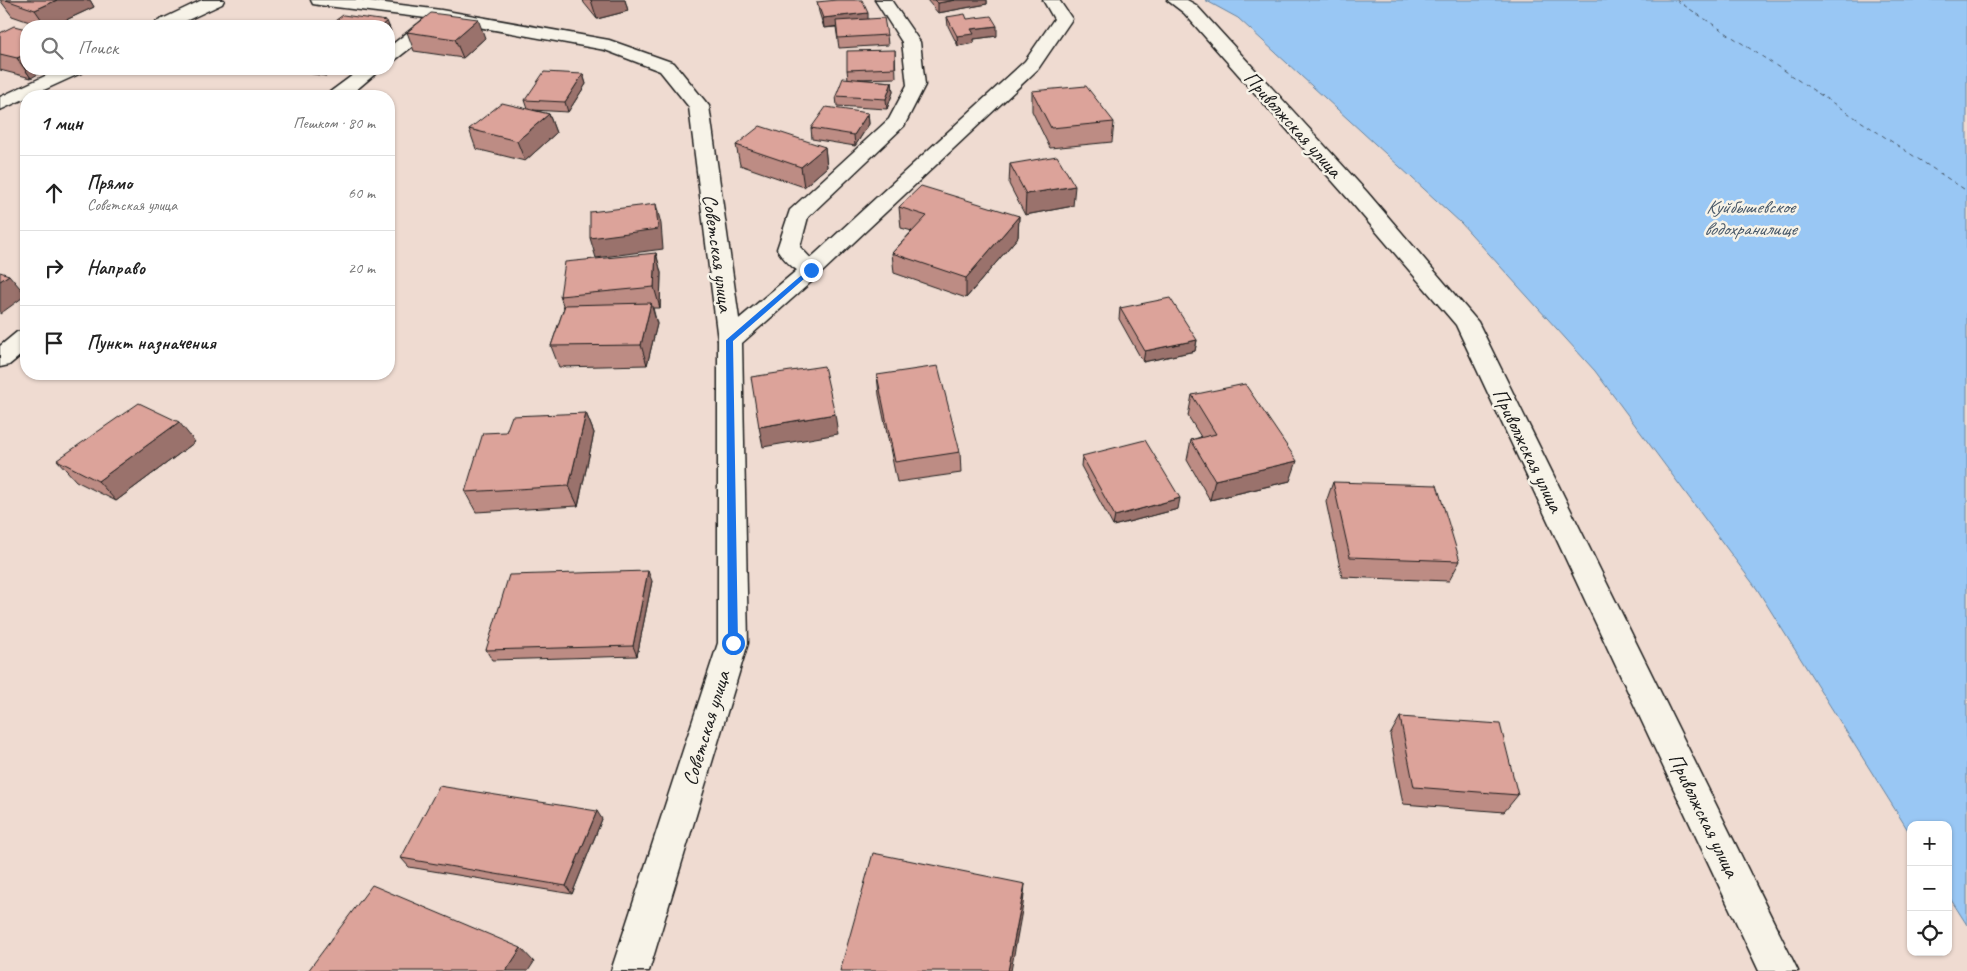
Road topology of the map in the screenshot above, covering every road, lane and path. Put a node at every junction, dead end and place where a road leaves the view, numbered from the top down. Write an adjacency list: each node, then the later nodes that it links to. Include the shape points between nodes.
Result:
1 (216, 0): 7 (street)
2 (319, 0): 6 (street, Советская улица)
3 (883, 0): 15 (street, via 911,42 916,85 897,122 798,215 788,250)
4 (1051, 0): 15 (street, via 1063,19 1032,65)
5 (1175, 0): 20 (street, Приволжская улица, via 1190,9 1466,322)
6 (441, 15): 8 (street); 16 (street, Советская улица, via 608,45 667,67 699,106)
7 (174, 20)
8 (395, 51)
9 (61, 75): 11 (street)
10 (364, 75): 12 (street)
11 (30, 90)
12 (345, 90)
13 (20, 95): 14 (street)
14 (0, 104)
15 (811, 270): 16 (street)
16 (730, 340): 19 (street, Советская улица, via 733,643)
17 (20, 343): 18 (street)
18 (0, 359)
19 (630, 971)
20 (1779, 971)

